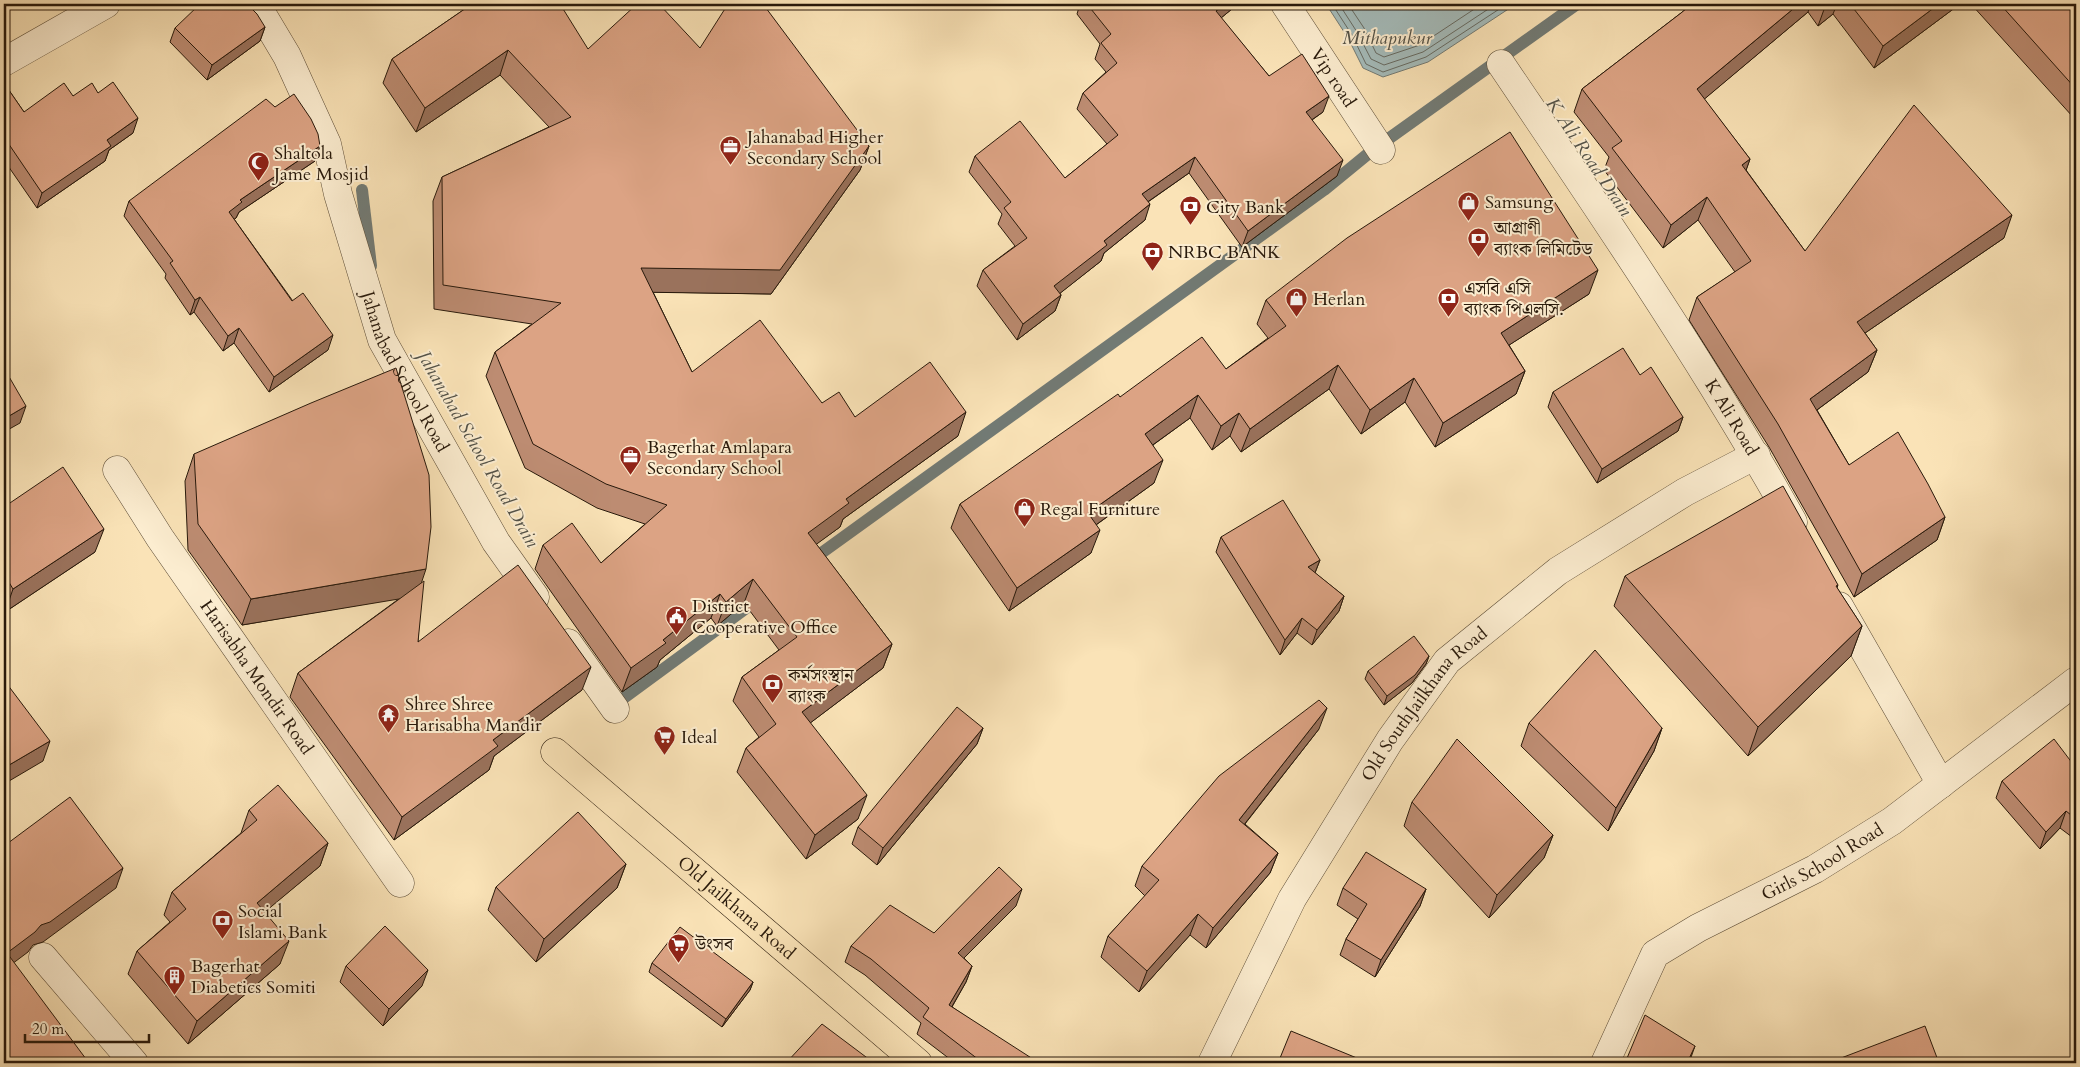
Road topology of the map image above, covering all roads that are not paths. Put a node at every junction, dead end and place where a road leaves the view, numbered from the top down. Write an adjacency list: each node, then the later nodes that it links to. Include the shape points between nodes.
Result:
1 (106, 4): 4 (street)
2 (256, 4): 12 (street, Jahanabad School Road, via 286,56 327,144 338,194 382,340 496,542)
3 (1285, 4): 6 (street, Vip road)
4 (4, 62)
5 (1501, 64): 7 (street, K Ali Road, via 1712,383)
6 (1381, 150)
7 (1756, 456): 9 (street, K Ali Road); 19 (street, Old SouthJailkhana Road, via 1685,492 1558,572 1447,661 1390,740 1292,898)
8 (117, 470): 15 (street, Harisabha Mondir Road, via 160,538)
9 (1804, 542)
10 (1828, 584): 14 (street)
11 (2076, 681): 14 (street, Girls School Road)
12 (615, 708)
13 (555, 752): 18 (main road, Old Jailkhana Road)
14 (1941, 784): 20 (street, Girls School Road, via 1892,821 1815,869 1698,928 1655,954)
15 (400, 883)
16 (44, 957): 17 (street)
17 (134, 1063)
18 (918, 1063)
19 (1212, 1063)
20 (1605, 1063)

